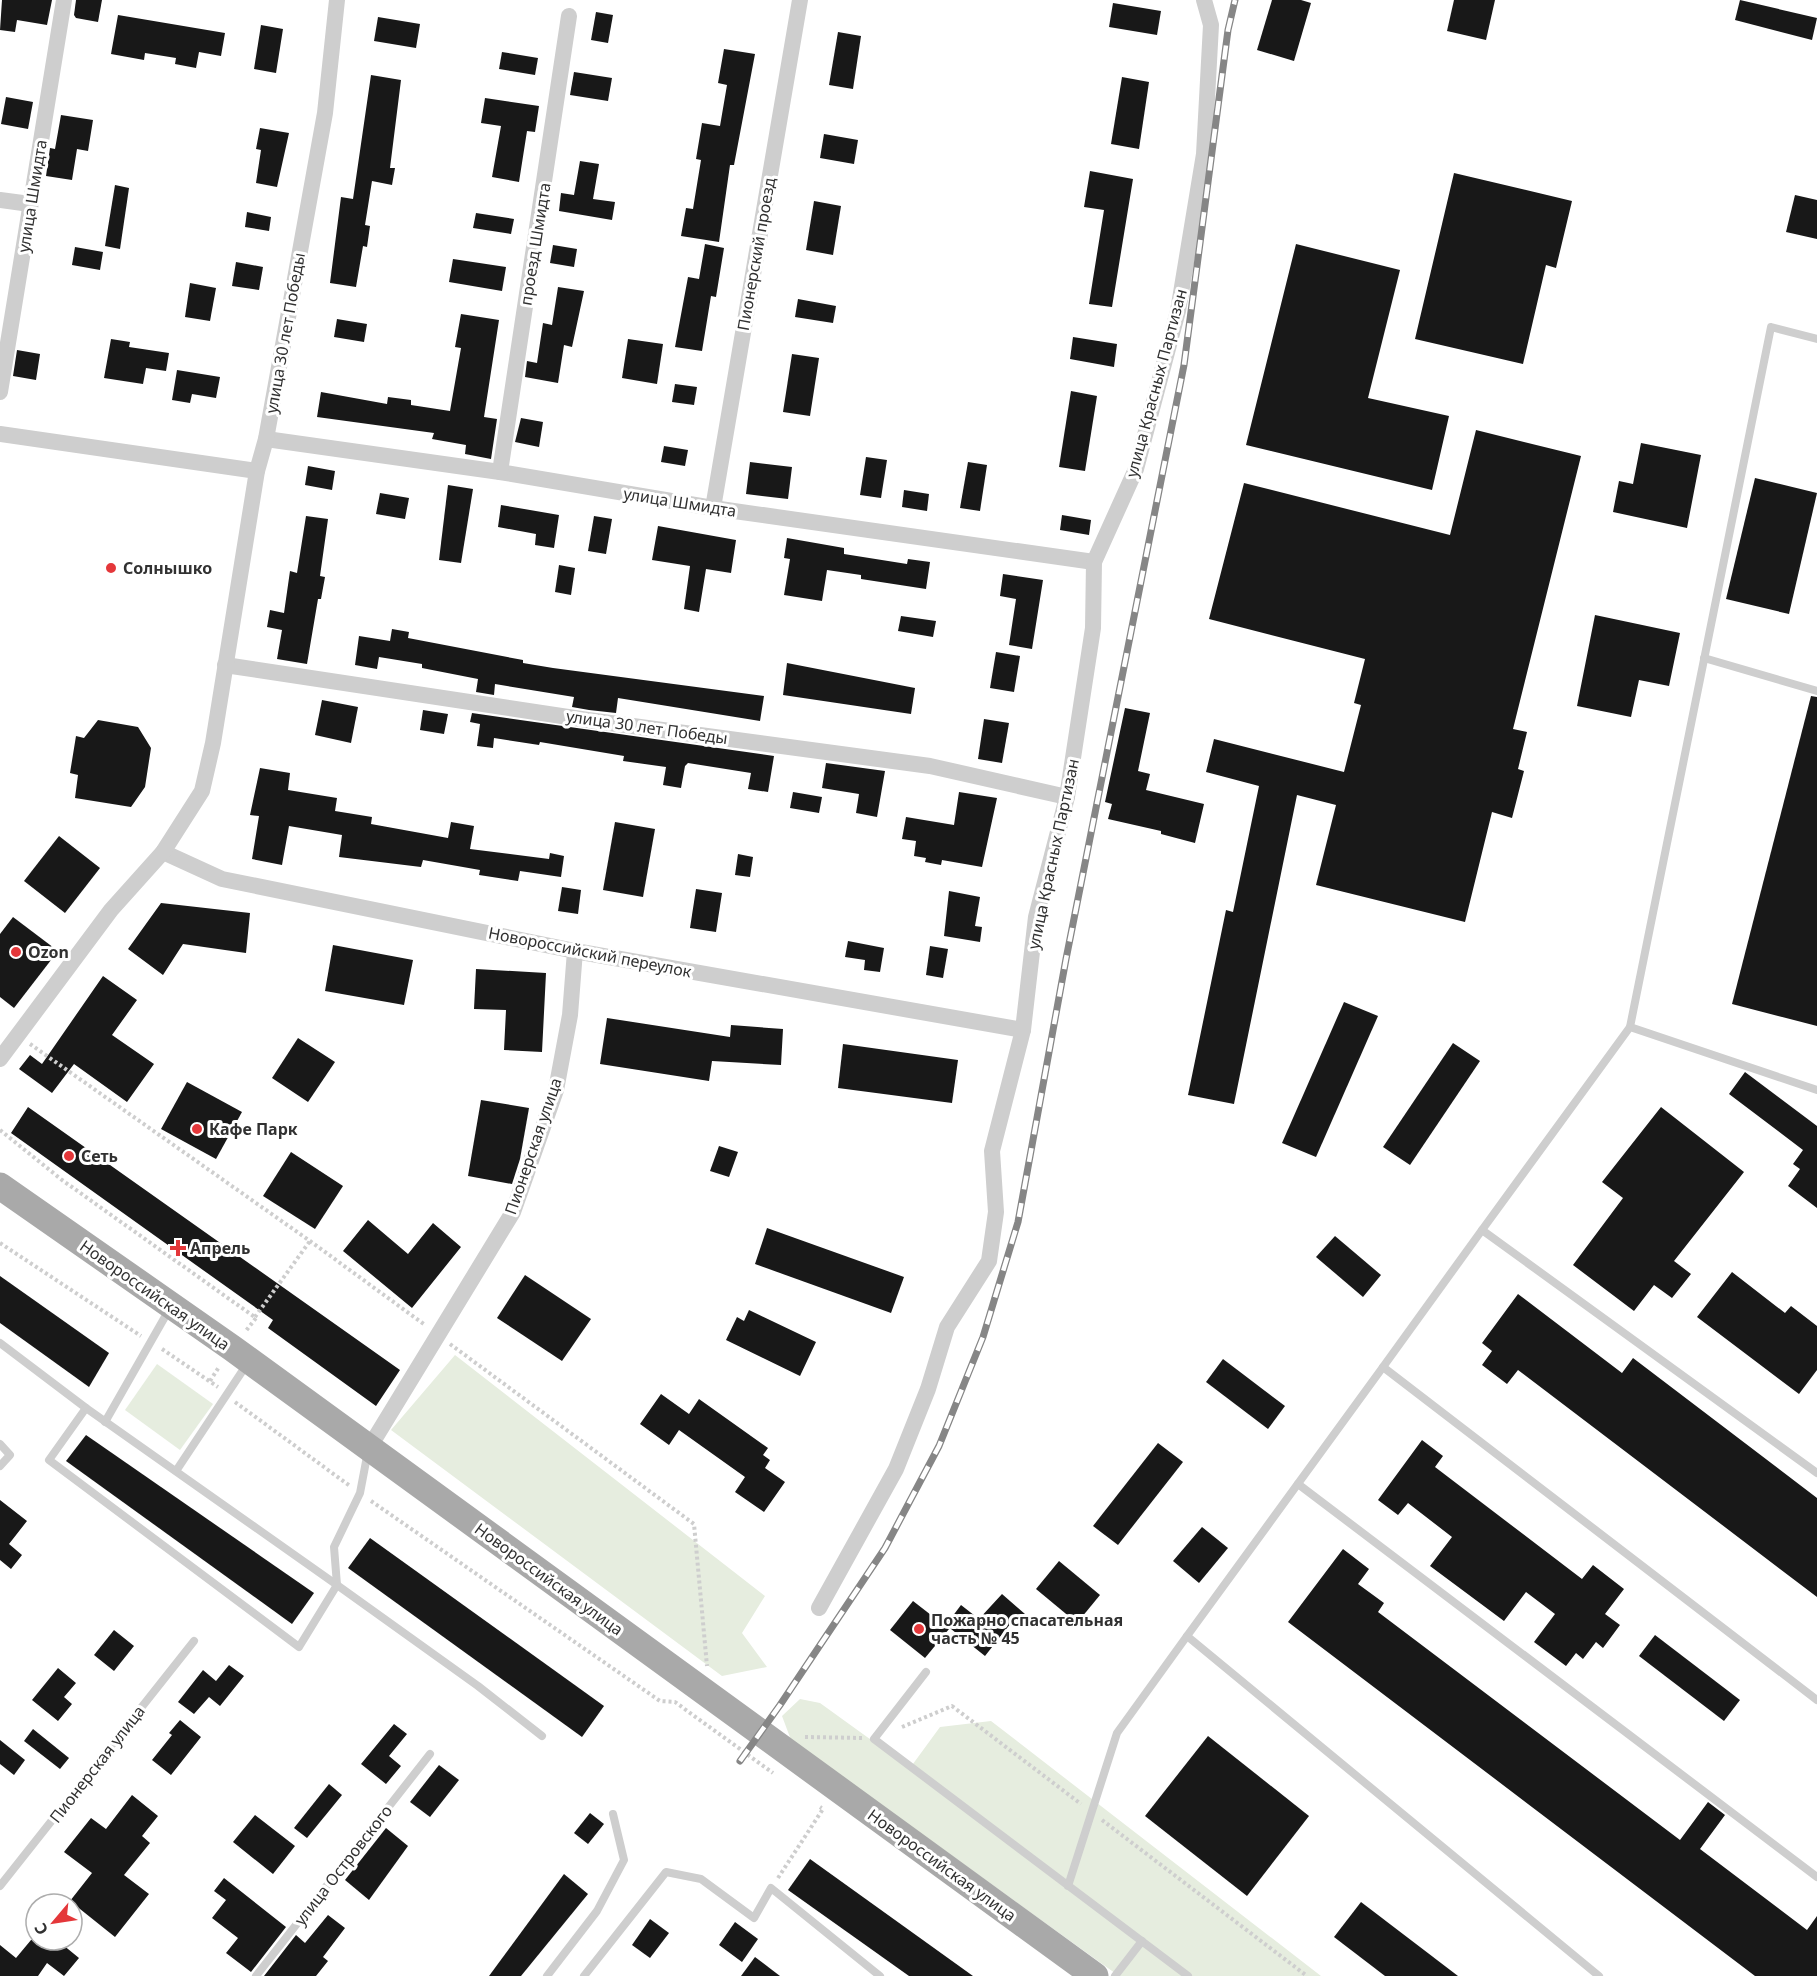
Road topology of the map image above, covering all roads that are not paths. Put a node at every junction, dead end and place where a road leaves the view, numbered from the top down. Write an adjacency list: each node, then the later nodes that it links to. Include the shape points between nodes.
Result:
1 (64, 0): 7 (street, улица Шмидта)
2 (337, 0): 11 (street, улица 30 лет Победы, via 325,113)
3 (800, 0): 14 (street, Пионерский проезд)
4 (1204, 0): 15 (street, улица Красных Партизан, via 1210,25 1204,154 1178,310 1136,469)
5 (569, 16): 13 (street, проезд Шмидта)
6 (0, 200): 7 (street)
7 (30, 204): 9 (street, улица Шмидта)
8 (1817, 339): 16 (lane, via 1771,327)
9 (0, 392)
10 (0, 434): 12 (street)
11 (266, 439): 12 (street, улица 30 лет Победы); 13 (street, улица Шмидта)
12 (257, 471): 17 (street, улица 30 лет Победы)
13 (500, 472): 14 (street, улица Шмидта)
14 (713, 508): 15 (street, улица Шмидта)
15 (1094, 562): 19 (street, улица Красных Партизан, via 1093,628)
16 (1704, 658): 18 (lane); 22 (lane)
17 (225, 665): 19 (street, улица 30 лет Победы, via 588,720 930,765); 20 (street, улица 30 лет Победы, via 202,791)
18 (1817, 691)
19 (1067, 797): 23 (street, улица Красных Партизан, via 1036,917)
20 (163, 852): 21 (street, Новороссийский переулок, via 222,879); 24 (street, улица 30 лет Победы, via 111,910)
21 (575, 951): 23 (street, Новороссийский переулок); 35 (street, Пионерская улица, via 570,1015 556,1090 513,1212)
22 (1630, 1027): 25 (lane); 27 (lane)
23 (1023, 1030): 41 (street, улица Красных Партизан, via 992,1150 996,1212 989,1261 947,1327 928,1389 896,1469)
24 (0, 1059)
25 (1817, 1090)
26 (0, 1186): 28 (main road, Новороссийская улица)
27 (1482, 1230): 31 (lane); 38 (lane)
28 (171, 1307): 30 (main road, Новороссийская улица); 33 (lane)
29 (0, 1342): 32 (lane)
30 (240, 1354): 35 (main road, Новороссийская улица); 37 (lane)
31 (1383, 1367): 39 (lane); 45 (lane)
32 (86, 1408): 33 (lane); 40 (lane, via 49,1460 299,1647)
33 (105, 1422): 37 (lane)
34 (0, 1444): 36 (lane, via 10,1455)
35 (369, 1448): 40 (lane, via 360,1493 334,1547); 57 (main road, Новороссийская улица)
36 (0, 1466)
37 (176, 1472): 40 (lane)
38 (1817, 1473)
39 (1298, 1484): 42 (lane); 49 (lane)
40 (337, 1585): 46 (lane)
41 (819, 1608)
42 (1187, 1636): 51 (lane, via 1117,1733); 60 (lane)
43 (194, 1641): 50 (lane, Пионерская улица)
44 (926, 1672): 51 (lane, via 874,1738)
45 (1817, 1700)
46 (542, 1736)
47 (430, 1754): 53 (lane, улица Островского)
48 (613, 1814): 54 (lane, via 624,1860 597,1911)
49 (1817, 1877)
50 (0, 1886)
51 (1068, 1886): 52 (lane)
52 (1142, 1941): 58 (lane); 59 (lane)
53 (256, 1976)
54 (548, 1976)
55 (584, 1976): 56 (lane, via 666,1872 701,1879 754,1918 771,1888)
56 (880, 1976)
57 (1095, 1976)
58 (1114, 1976)
59 (1188, 1976)
60 (1599, 1976)

